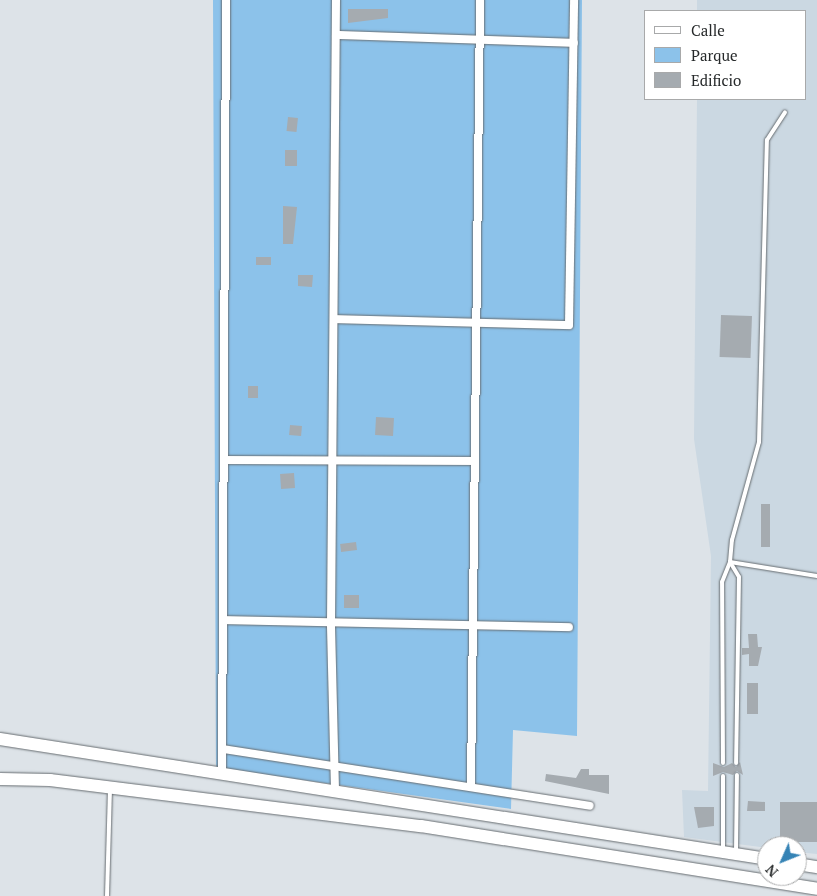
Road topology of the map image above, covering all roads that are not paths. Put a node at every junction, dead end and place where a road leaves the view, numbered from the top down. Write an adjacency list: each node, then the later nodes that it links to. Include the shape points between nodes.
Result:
1 (226, 0): 11 (street)
2 (336, 0): 5 (street)
3 (480, 0): 6 (street)
4 (574, 0): 7 (street)
5 (336, 35): 6 (street); 9 (street)
6 (481, 41): 7 (street); 10 (street)
7 (574, 43): 10 (street, via 569,325)
8 (786, 112): 14 (lane, via 767,140 759,442 732,540)
9 (335, 318): 10 (street); 13 (street)
10 (475, 321): 12 (street)
11 (226, 460): 13 (street); 16 (street)
12 (475, 461): 13 (street); 18 (street)
13 (334, 462): 17 (street)
14 (730, 562): 15 (lane); 22 (lane, via 739,576); 23 (lane, via 722,582)
15 (817, 576)
16 (224, 620): 17 (street); 21 (street)
17 (331, 623): 18 (street); 24 (street)
18 (473, 625): 19 (street); 29 (street)
19 (569, 627)
20 (0, 739): 25 (highway)
21 (223, 748): 24 (street); 25 (street)
22 (736, 762)
23 (723, 763)
24 (335, 764): 29 (street); 31 (street)
25 (222, 773): 31 (highway)
26 (736, 775): 34 (lane)
27 (723, 776): 33 (lane)
28 (0, 779): 30 (highway)
29 (471, 787): 32 (street)
30 (110, 788): 36 (highway, via 421,826); 37 (lane)
31 (335, 790): 33 (highway)
32 (590, 806)
33 (723, 852): 34 (highway)
34 (736, 855): 35 (highway)
35 (757, 858)
36 (817, 889)
37 (107, 896)

